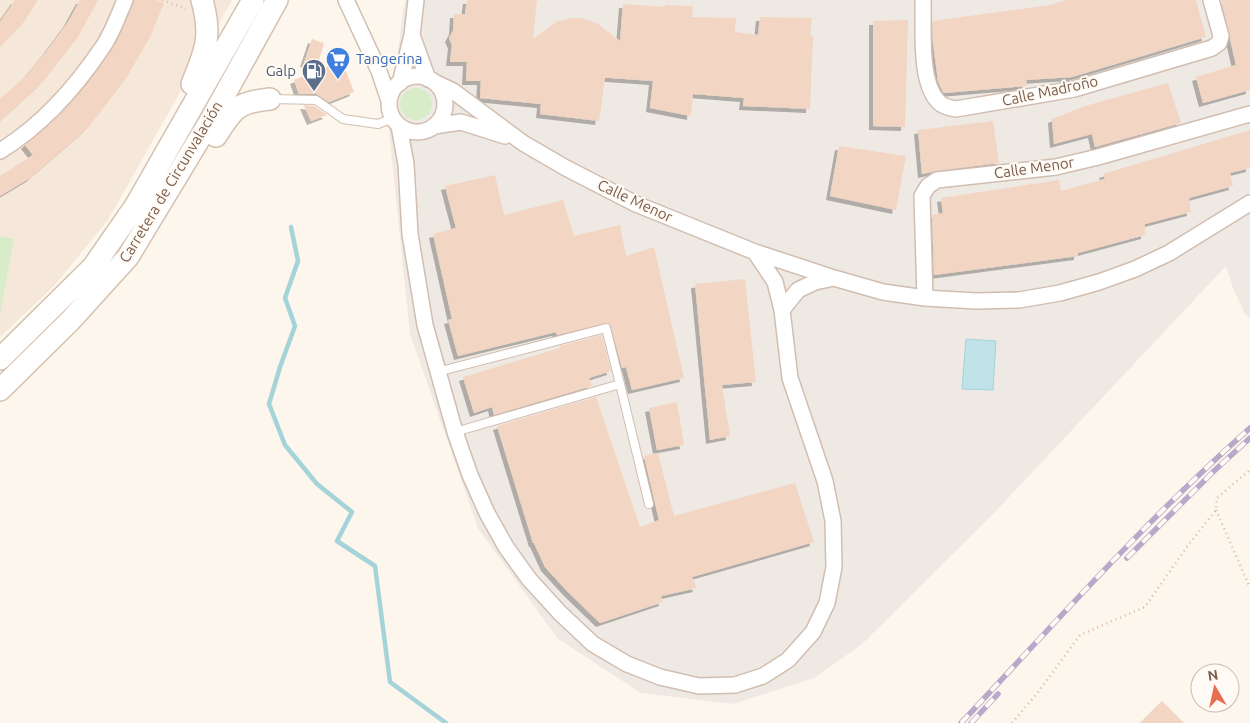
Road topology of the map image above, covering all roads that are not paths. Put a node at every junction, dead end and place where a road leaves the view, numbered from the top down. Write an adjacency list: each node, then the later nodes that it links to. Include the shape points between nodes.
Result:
1 (126, 0): 19 (street, via 103,47 63,99)
2 (253, 0): 22 (main road, Carretera de Circunvalación)
3 (277, 0): 24 (main road, Carretera de Circunvalación)
4 (346, 0): 10 (street)
5 (416, 0): 9 (street)
6 (923, 0): 7 (street, Calle Madroño, via 925,67 929,85 943,106 956,109 1074,88 1212,48 1219,43 1221,36)
7 (1211, 0)
8 (193, 4): 22 (main road, via 207,19 204,56)
9 (412, 34): 11 (street); 12 (street)
10 (379, 71): 12 (street); 14 (street)
11 (431, 80): 12 (street, via 413,77); 17 (street, via 440,88 444,104 440,120); 18 (street, Calle Menor, via 453,91)
12 (398, 84): 14 (street)
13 (270, 99): 16 (lane, via 316,100 343,119 378,124); 24 (main road, via 251,100 228,116 164,216)
14 (389, 101): 16 (street)
15 (1250, 114): 26 (street, Calle Menor, via 1056,167 937,180 922,196)
16 (396, 122): 17 (street, via 406,130); 20 (street)
17 (427, 129): 18 (street, Calle Menor, via 461,122); 20 (street)
18 (523, 143): 23 (street, Calle Menor, via 636,204)
19 (0, 151)
20 (406, 164): 29 (street, via 410,234 425,325)
21 (1250, 203): 26 (street, Calle Menor, via 1169,253 1099,282 1020,300)
22 (136, 204): 28 (main road, Carretera de Circunvalación, via 93,267)
23 (755, 252): 25 (street, Calle Menor); 27 (street, via 775,282)
24 (128, 257): 31 (main road, Carretera de Circunvalación, via 70,322)
25 (834, 278): 26 (street, Calle Menor, via 883,292); 27 (street, via 798,290)
26 (924, 298)
27 (782, 310): 32 (street, via 790,378 825,481 832,522 834,567 828,603 813,632 788,660 764,676 735,685 699,686 660,678 592,644 528,579 506,547 470,475)
28 (0, 359)
29 (437, 372): 30 (lane, via 606,328); 32 (street)
30 (620, 384): 32 (lane); 33 (lane)
31 (0, 390)
32 (455, 432)
33 (649, 504)

